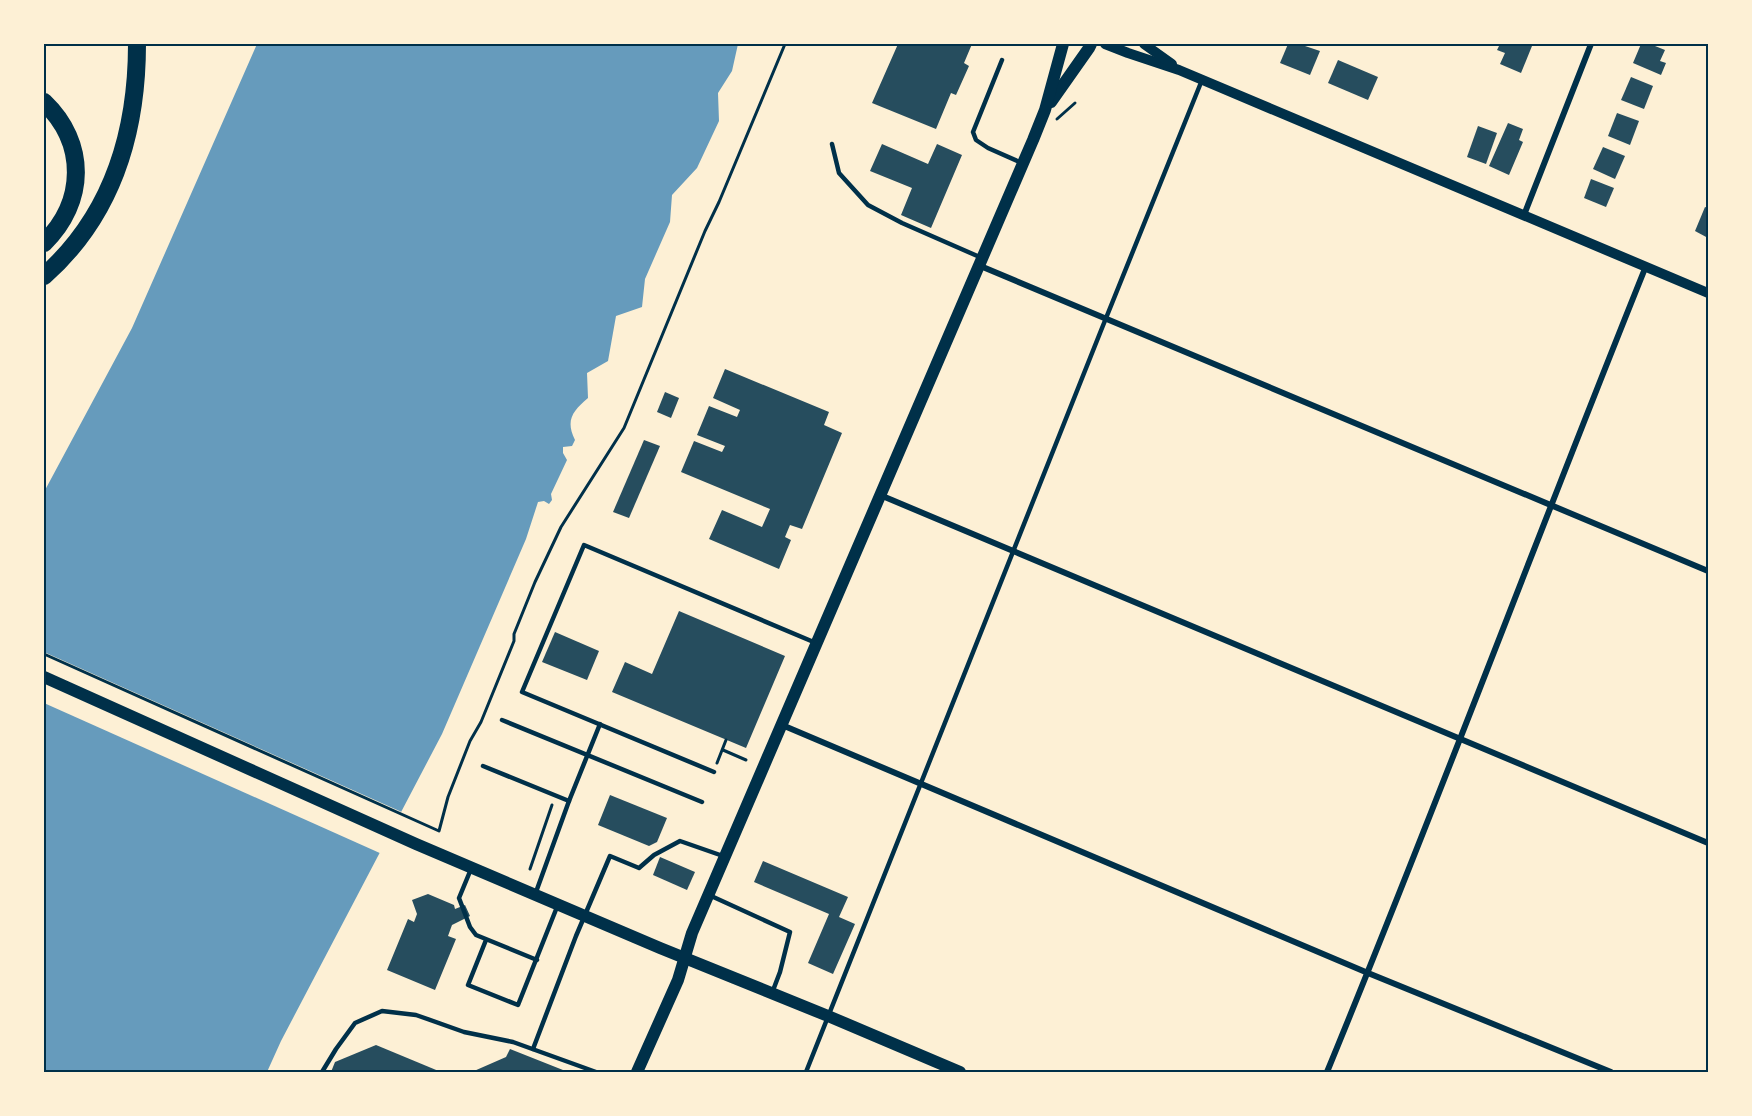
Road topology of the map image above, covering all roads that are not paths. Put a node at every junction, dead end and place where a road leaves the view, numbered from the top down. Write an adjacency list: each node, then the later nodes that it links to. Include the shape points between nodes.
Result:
1 (137, 44): 18 (highway, via 132,111 116,174 93,219)
2 (1063, 44): 11 (main road)
3 (1091, 44): 11 (main road)
4 (1105, 44): 8 (street)
5 (1144, 44): 8 (street)
6 (1591, 44): 14 (street)
7 (1002, 60): 13 (lane, via 973,132 976,141)
8 (1179, 70): 9 (street)
9 (1202, 79): 14 (street); 20 (lane)
10 (44, 102): 15 (highway, via 70,138 77,168 66,213)
11 (1045, 110): 13 (main road)
12 (832, 144): 16 (lane, via 839,173 868,205)
13 (1022, 163): 16 (main road)
14 (1524, 215): 17 (street)
15 (44, 243)
16 (980, 262): 20 (street); 21 (main road)
17 (1646, 266): 19 (street); 22 (street)
18 (44, 276)
19 (1708, 293)
20 (1105, 319): 22 (street); 23 (lane)
21 (880, 495): 23 (street); 25 (main road)
22 (1551, 505): 24 (street); 30 (street)
23 (1013, 551): 30 (street); 34 (lane)
24 (1708, 571)
25 (817, 643): 28 (lane, via 584,545 522,692); 29 (main road)
26 (44, 677): 39 (main road)
27 (502, 720): 31 (lane)
28 (600, 724): 31 (lane); 33 (lane)
29 (782, 724): 34 (street); 38 (main road)
30 (1459, 739): 37 (street); 47 (street)
31 (587, 755): 35 (lane); 36 (lane)
32 (483, 766): 35 (lane)
33 (714, 772)
34 (921, 783): 47 (street); 49 (lane)
35 (569, 801): 40 (lane)
36 (702, 802)
37 (1708, 843)
38 (725, 856): 41 (main road); 43 (lane, via 680,841 639,868 610,856)
39 (471, 868): 40 (main road); 44 (lane, via 459,901 472,932)
40 (535, 895): 42 (main road)
41 (709, 895): 45 (main road); 48 (lane, via 790,932)
42 (558, 904): 43 (main road); 46 (lane)
43 (585, 916): 45 (main road); 50 (lane)
44 (486, 940): 46 (lane); 46 (lane, via 468,985 518,1005)
45 (684, 958): 48 (main road); 53 (main road)
46 (537, 960)
47 (1368, 973): 56 (street); 57 (street)
48 (772, 993): 49 (main road)
49 (828, 1016): 54 (lane); 55 (main road)
50 (533, 1049): 51 (lane, via 416,1015 382,1011 355,1023); 52 (lane)
51 (321, 1072)
52 (596, 1072)
53 (637, 1072)
54 (806, 1072)
55 (960, 1072)
56 (1328, 1072)
57 (1611, 1072)

